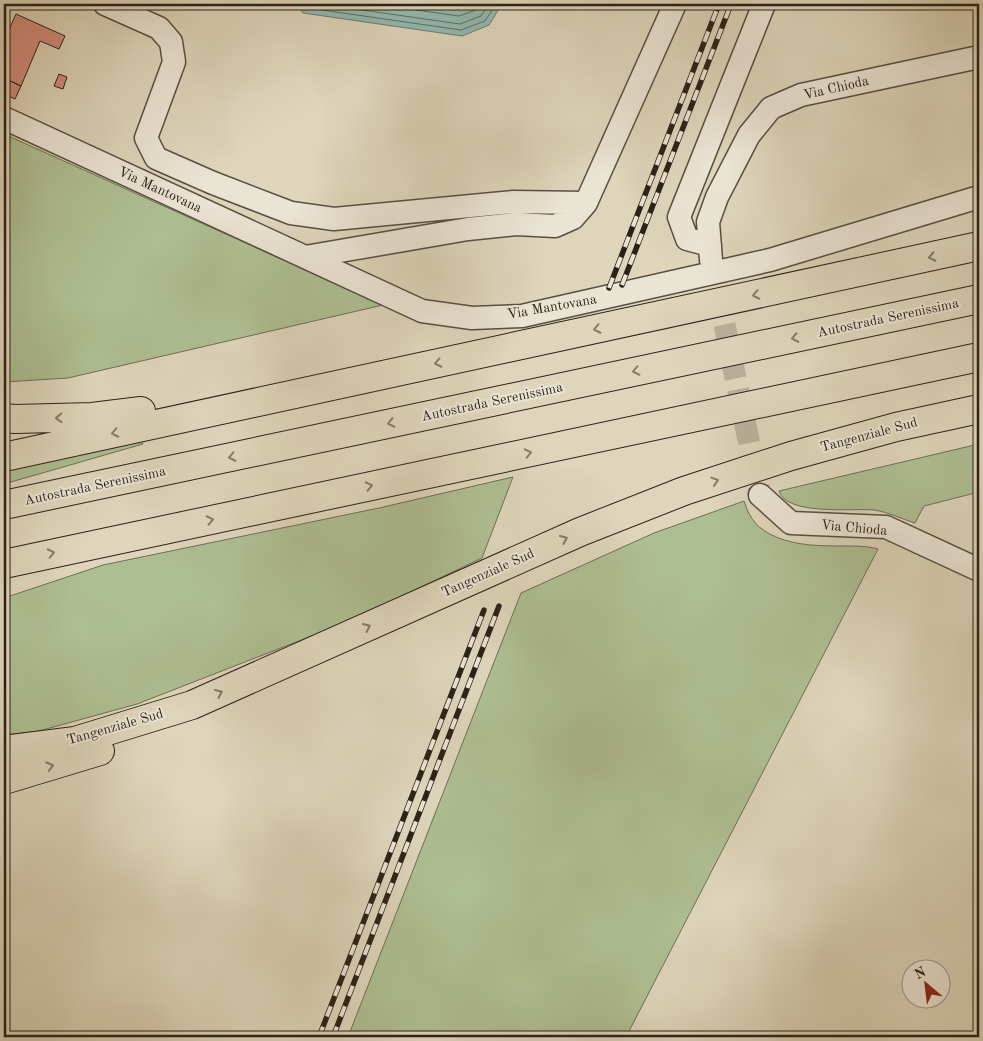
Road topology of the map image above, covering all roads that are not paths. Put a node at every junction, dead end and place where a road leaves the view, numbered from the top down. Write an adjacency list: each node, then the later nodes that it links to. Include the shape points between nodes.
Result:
1 (104, 4): 7 (street, via 159,28 171,42 174,62 146,138 156,158 213,183 291,214 334,219 513,202)
2 (675, 4): 7 (street)
3 (764, 4): 4 (street, Via Chioda, via 679,217 687,239 710,252 708,222 717,197 749,135 771,108 801,95)
4 (979, 57)
5 (4, 118): 9 (street, Via Mantovana)
6 (979, 197): 9 (street, Via Mantovana, via 770,260 522,316 472,318 422,311)
7 (586, 203): 9 (street, via 573,218 555,226 516,224 468,229)
8 (979, 246): 12 (highway, one-way to 12)
9 (305, 257)
10 (979, 299): 17 (highway, Autostrada Serenissima, one-way to 17)
11 (979, 357): 18 (highway, one-way to 11)
12 (316, 389): 14 (highway, one-way to 14, via 92,417); 15 (highway, one-way to 15)
13 (979, 409): 20 (highway, Tangenziale Sud, one-way to 13, via 580,532 684,491 791,456 896,427)
14 (4, 418)
15 (4, 457)
16 (760, 496): 19 (street, Via Chioda, via 791,523 886,528)
17 (4, 505)
18 (4, 564)
19 (979, 570)
20 (192, 705): 21 (highway, Tangenziale Sud, via 75,741); 22 (highway, one-way to 20, via 128,742)
21 (4, 750)
22 (4, 780)

